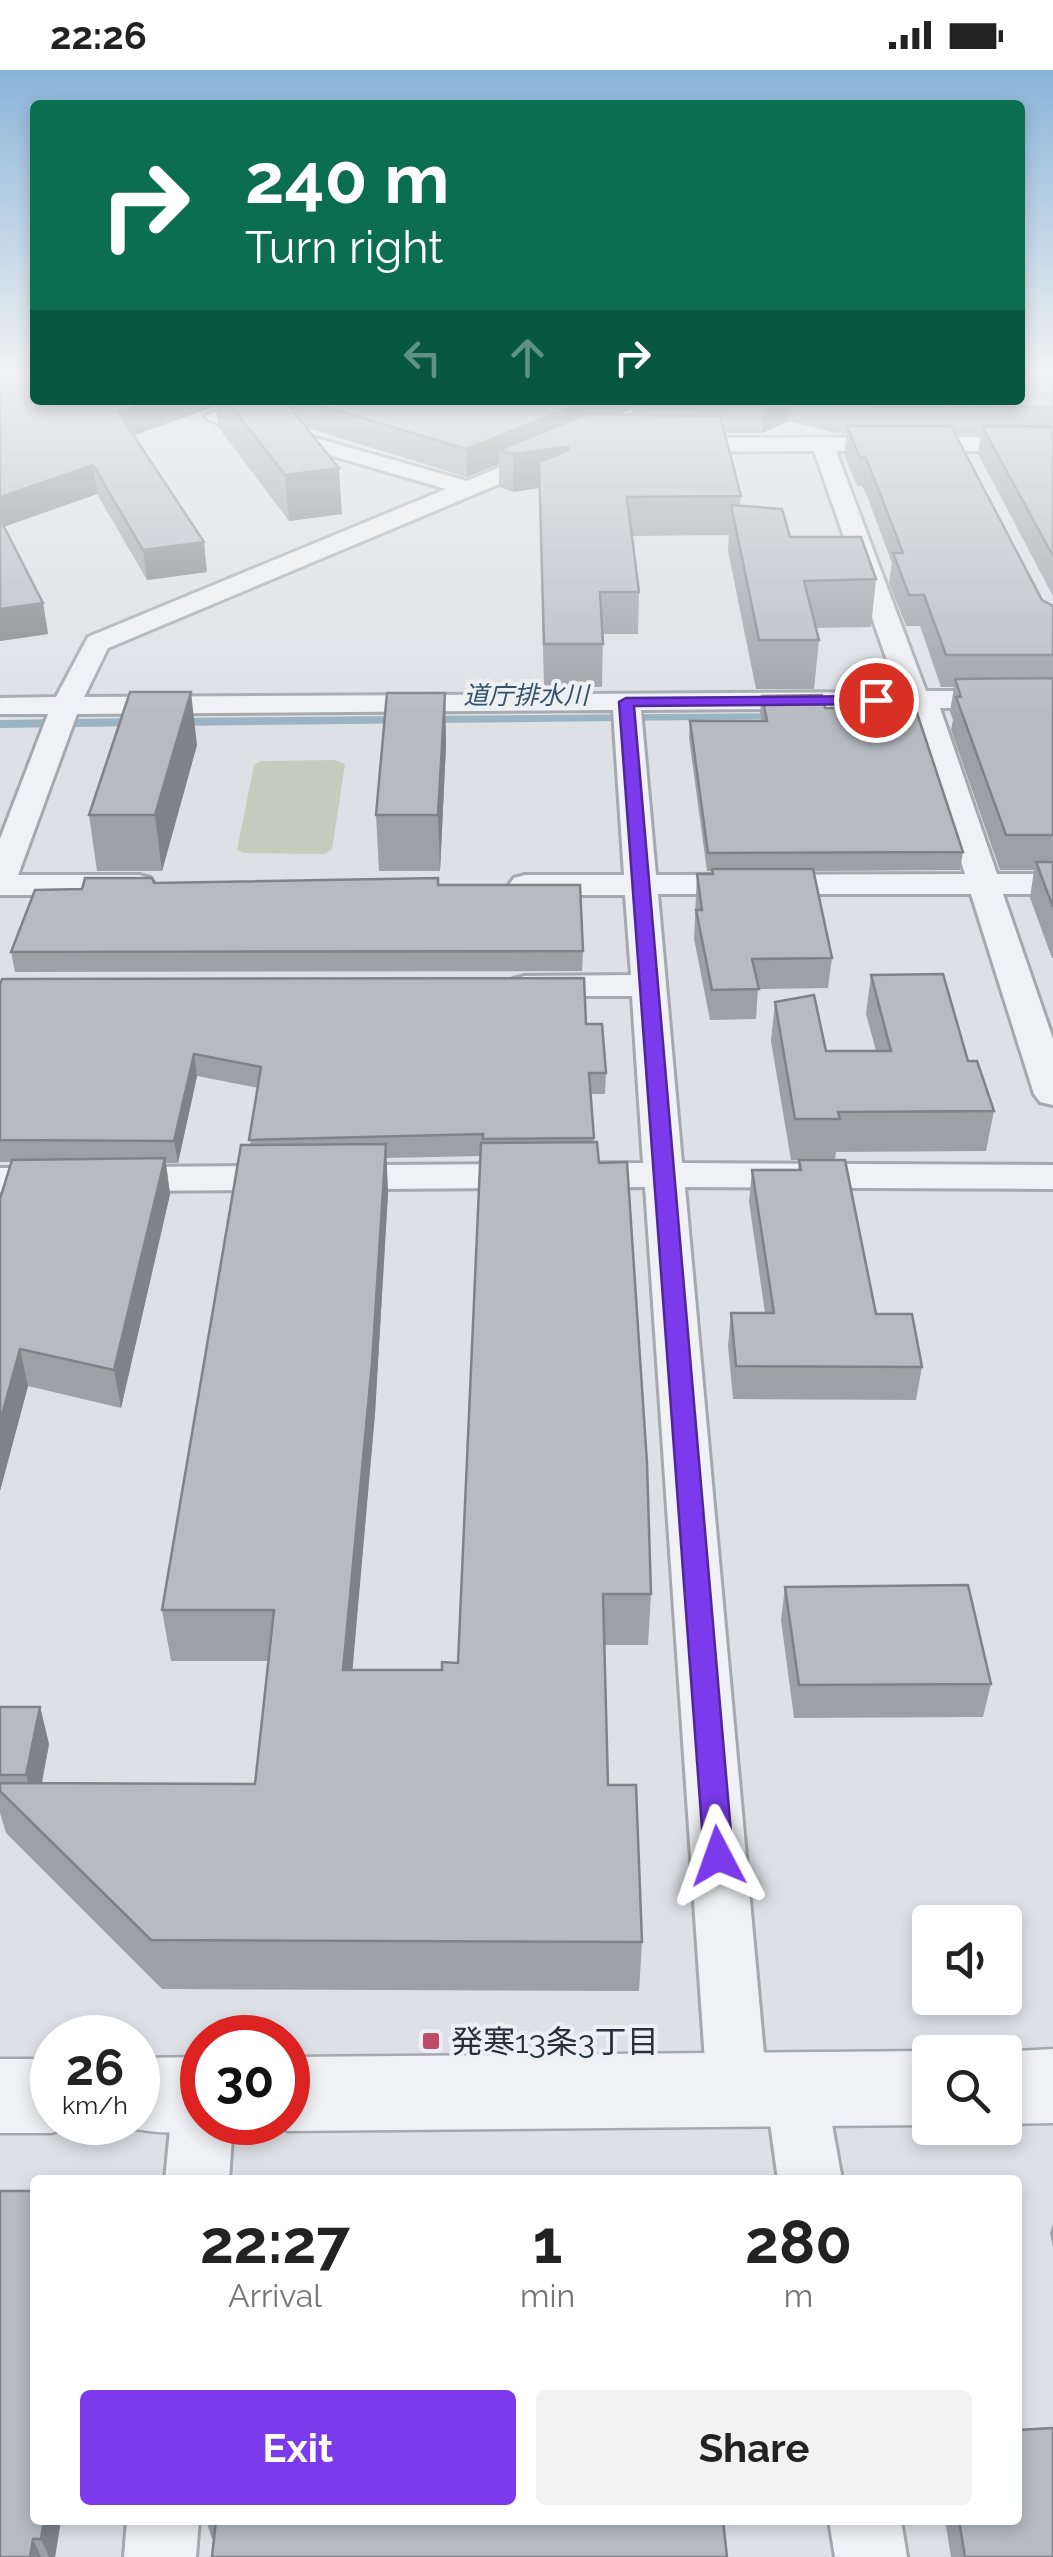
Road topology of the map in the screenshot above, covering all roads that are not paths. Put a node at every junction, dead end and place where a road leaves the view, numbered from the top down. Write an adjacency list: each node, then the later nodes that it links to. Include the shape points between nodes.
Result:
1 (464, 489): 7 (street, via 97,643)
2 (839, 489): 5 (street)
3 (1053, 699): 5 (street)
4 (0, 706): 7 (street)
5 (924, 708): 6 (street); 9 (street)
6 (628, 713): 7 (street); 13 (street)
7 (61, 717): 8 (street)
8 (0, 883): 11 (street)
9 (982, 884): 10 (street); 13 (street); 16 (street)
10 (1053, 884)
11 (175, 885)
12 (486, 886): 13 (street)
13 (642, 886): 15 (street)
14 (492, 986): 15 (street)
15 (650, 986): 17 (street)
16 (1053, 1094)
17 (665, 1175): 18 (street); 19 (street); 23 (street)
18 (1053, 1177)
19 (0, 1180)
20 (1053, 2086): 21 (street)
21 (1022, 2087)
22 (912, 2088): 23 (street)
23 (767, 2090): 24 (street); 29 (street)
24 (310, 2094)
25 (0, 2096): 26 (street)
26 (30, 2096)
27 (199, 2145): 28 (street)
28 (196, 2175)
29 (808, 2175)
30 (163, 2525): 32 (street)
31 (866, 2525): 33 (street)
32 (160, 2557)
33 (871, 2557)

